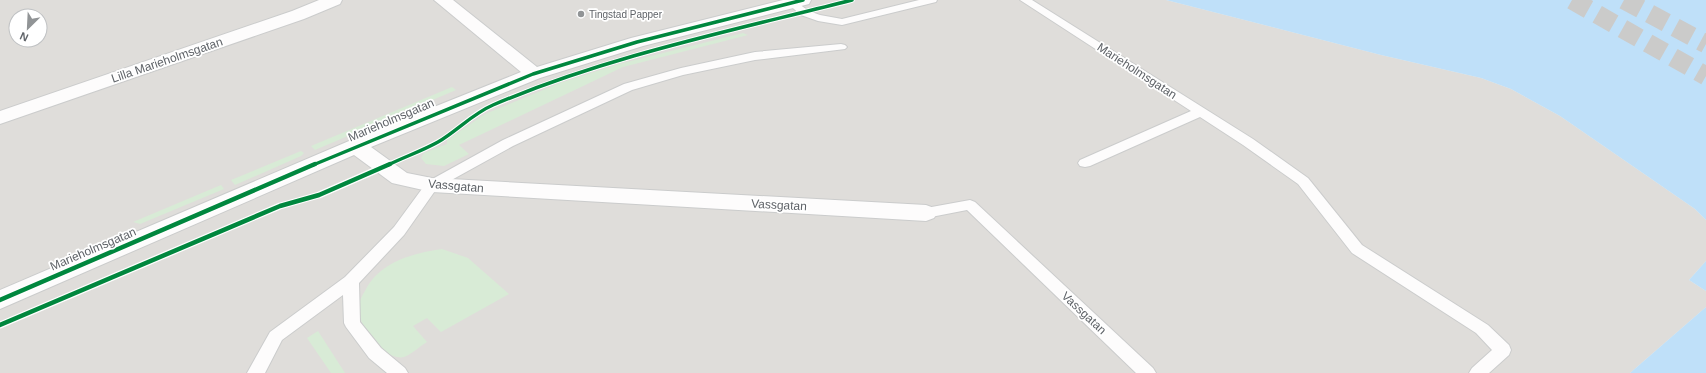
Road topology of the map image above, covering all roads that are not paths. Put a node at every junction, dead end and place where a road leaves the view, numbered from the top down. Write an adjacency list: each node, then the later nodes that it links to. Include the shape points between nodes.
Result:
1 (334, 0): 9 (street, Lilla Marieholmsgatan, via 298,15)
2 (442, 0): 7 (street)
3 (932, 0): 5 (lane, Marieholmsgatan, via 842,22 805,13)
4 (1025, 0): 8 (lane, Marieholmsgatan)
5 (798, 1): 7 (street, Marieholmsgatan, via 637,42)
6 (841, 47): 12 (lane, via 755,56 628,86 508,143)
7 (533, 74): 10 (street, Marieholmsgatan)
8 (1200, 112): 11 (lane); 19 (lane, Marieholmsgatan, via 1303,181 1357,249 1482,329 1503,350)
9 (0, 118)
10 (356, 146): 12 (street, Vassgatan, via 400,178); 15 (street, Marieholmsgatan)
11 (1085, 163)
12 (432, 185): 13 (street, Vassgatan); 14 (lane, via 399,232)
13 (926, 213): 18 (lane, Vassgatan, via 970,205)
14 (351, 281): 16 (lane, via 276,336); 17 (lane, via 352,323 375,353)
15 (0, 300)
16 (256, 373)
17 (398, 373)
18 (1147, 373)
19 (1478, 373)

